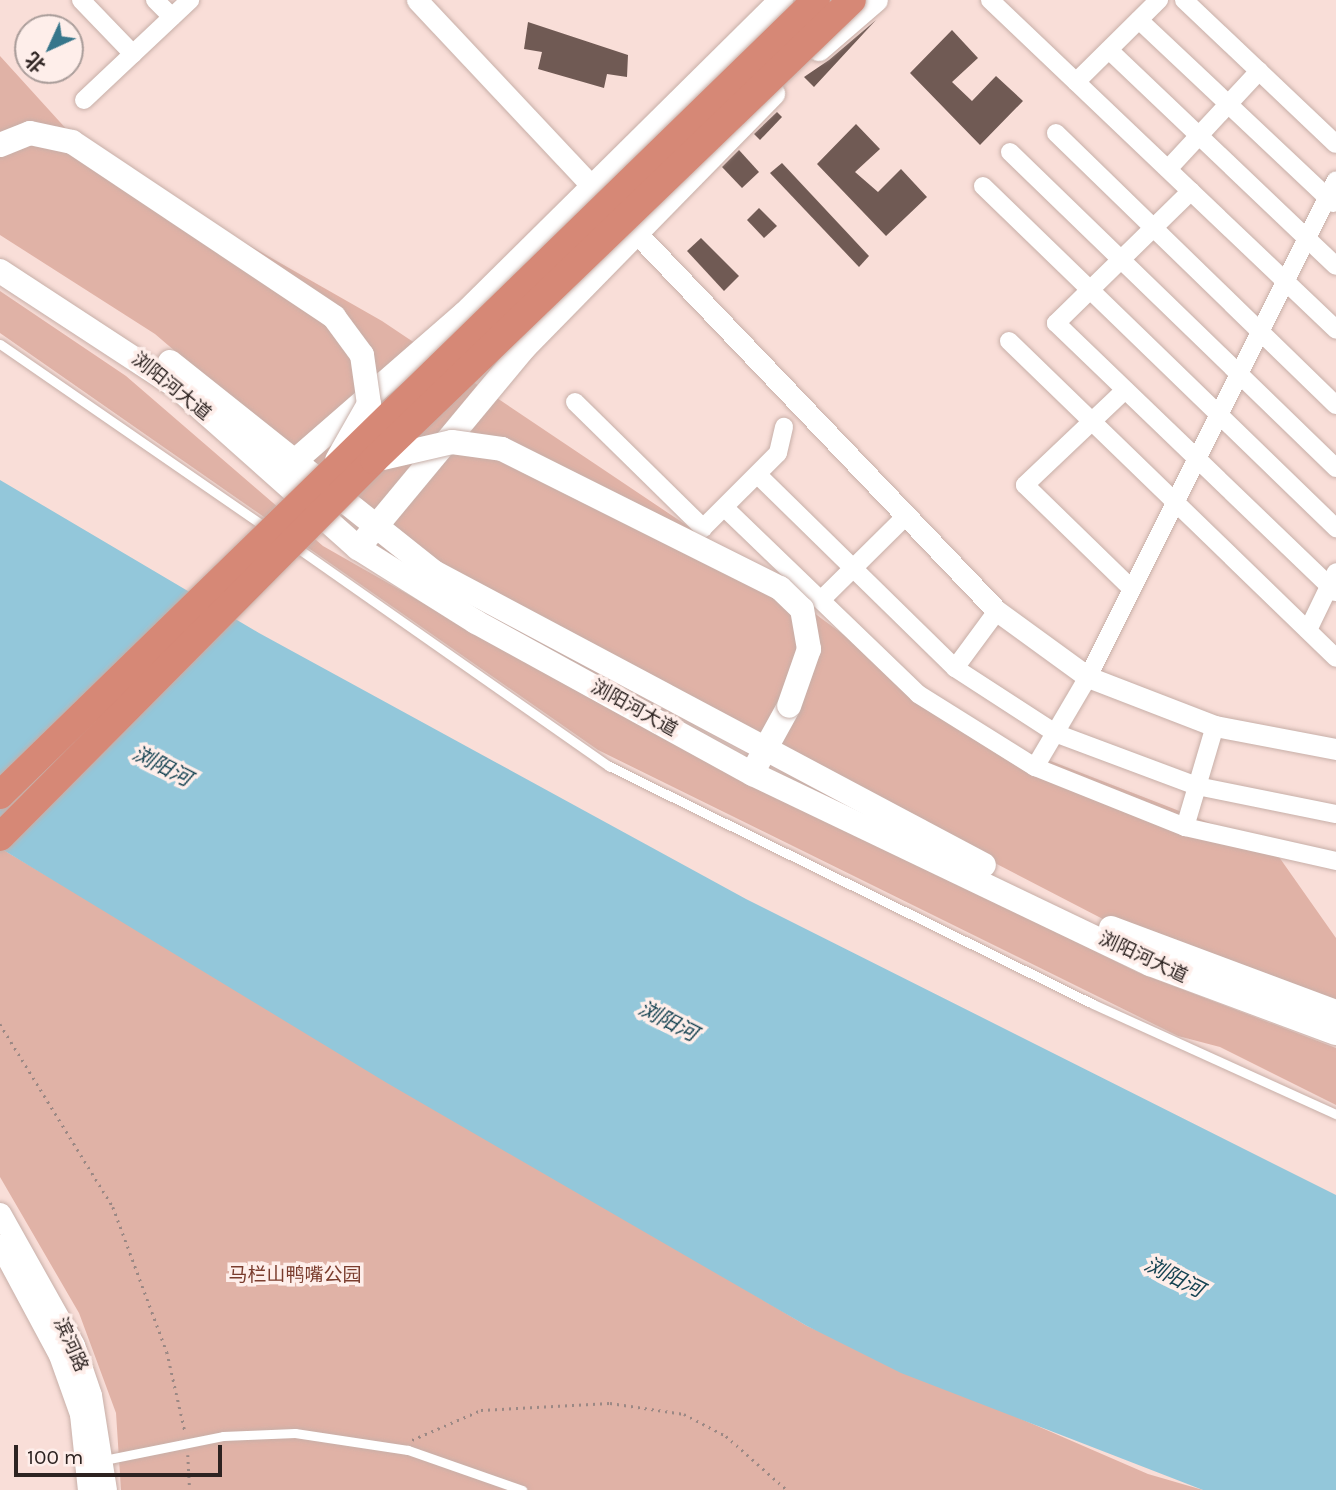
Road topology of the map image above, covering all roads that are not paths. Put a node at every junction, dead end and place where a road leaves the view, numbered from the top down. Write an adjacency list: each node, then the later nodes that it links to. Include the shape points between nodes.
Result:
1 (81, 0): 15 (street)
2 (155, 0): 12 (street)
3 (190, 0): 12 (street)
4 (418, 0): 28 (street)
5 (781, 0): 28 (main road)
6 (816, 0): 53 (highway, bridge, via 526,288)
7 (852, 0): 51 (highway, bridge)
8 (876, 0): 32 (main road, via 808,58)
9 (990, 0): 17 (street)
10 (1159, 0): 13 (street)
11 (1184, 0): 16 (street)
12 (172, 17): 15 (street)
13 (1139, 20): 14 (street); 19 (street)
14 (1109, 50): 17 (street); 21 (street)
15 (133, 54): 18 (street)
16 (1259, 71): 19 (street); 22 (street)
17 (1076, 82): 25 (street)
18 (84, 100)
19 (1228, 104): 21 (street); 30 (street)
20 (1056, 133): 31 (street)
21 (1198, 136): 25 (street); 33 (street)
22 (1336, 144)
23 (0, 145): 53 (main road, bridge, via 30,133 72,142 334,317 362,355 369,404)
24 (1010, 152): 35 (street)
25 (1168, 169): 29 (street)
26 (1336, 180): 30 (street)
27 (983, 186): 39 (street)
28 (593, 188): 32 (street); 55 (main road, via 465,313)
29 (1191, 191): 31 (street); 38 (street)
30 (1332, 201): 33 (street)
31 (1152, 229): 35 (street); 41 (street)
32 (637, 233): 59 (street); 61 (main road, via 524,348)
33 (1308, 238): 36 (street); 38 (street)
34 (0, 251): 55 (main road, 浏阳河大道, via 183,371)
35 (1120, 261): 39 (street); 44 (street)
36 (1336, 266)
37 (0, 271): 55 (main road, 浏阳河大道, via 176,386)
38 (1286, 282): 40 (street); 41 (street)
39 (1088, 291): 45 (street, via 1056,323); 48 (street)
40 (1336, 330)
41 (1259, 333): 44 (street); 47 (street)
42 (1009, 341): 49 (street)
43 (0, 344): 84 (lane, via 609,766 1093,1004)
44 (1239, 374): 48 (street); 54 (street)
45 (1125, 390): 49 (street); 52 (street)
46 (575, 402): 58 (street, via 703,528)
47 (1336, 405)
48 (1218, 416): 52 (street); 60 (street)
49 (1090, 423): 57 (street); 64 (street, via 1025,485)
50 (784, 427): 56 (street, via 778,453)
51 (374, 460): 74 (main road, bridge, via 452,442 502,449 780,588 802,610 809,649 789,706); 80 (highway, bridge)
52 (1196, 460): 57 (street); 63 (street)
53 (333, 468): 77 (highway, bridge)
54 (1336, 468)
55 (283, 472): 61 (main road, 浏阳河大道)
56 (758, 475): 58 (street); 62 (street)
57 (1176, 504): 64 (street); 67 (street)
58 (726, 509): 65 (street)
59 (907, 515): 62 (street); 66 (street)
60 (1336, 528)
61 (366, 539): 74 (main road, 浏阳河大道, via 434,572)
62 (855, 568): 65 (street); 69 (street)
63 (1334, 583): 67 (street)
64 (1132, 589): 70 (street)
65 (821, 600): 75 (street, via 918,694)
66 (997, 611): 69 (street); 70 (street)
67 (1307, 630): 68 (street)
68 (1336, 658)
69 (955, 668): 72 (street)
70 (1088, 677): 71 (street); 72 (street)
71 (1215, 726): 73 (street); 76 (street)
72 (1055, 733): 75 (street); 76 (street)
73 (1336, 749)
74 (757, 763): 82 (main road, 浏阳河大道, via 1092,920); 83 (main road, 浏阳河大道, via 1150,964)
75 (1035, 767): 79 (street)
76 (1197, 786): 78 (street); 79 (street)
77 (0, 795)
78 (1336, 814)
79 (1185, 827): 81 (street)
80 (0, 837)
81 (1336, 861)
82 (1336, 1012)
83 (1336, 1033)
84 (1336, 1114)
85 (0, 1213): 87 (street, 滨河路, via 74,1345)
86 (0, 1245): 88 (street, 滨河路, via 59,1355 80,1414)
87 (104, 1460): 89 (street, 滨河路); 90 (lane, via 186,1442 295,1433 397,1447)
88 (88, 1490)
89 (106, 1490)
90 (522, 1490)

